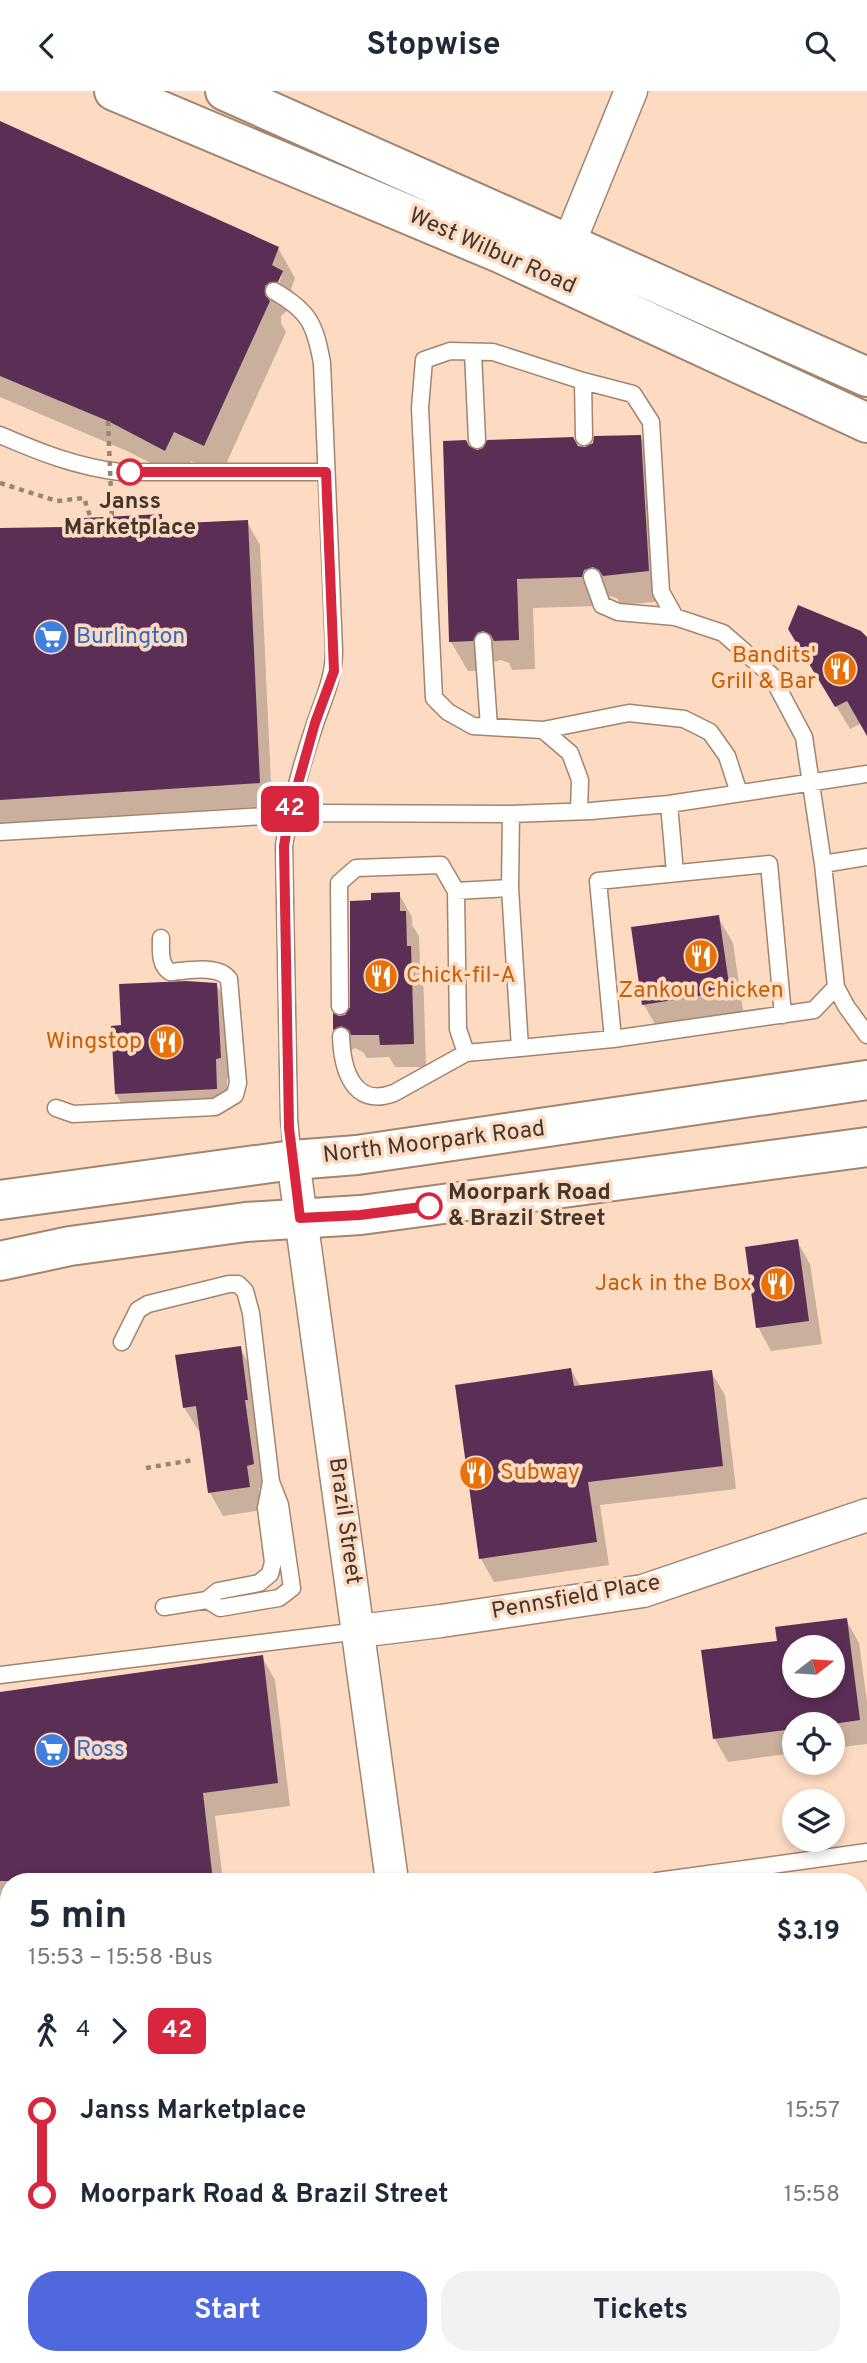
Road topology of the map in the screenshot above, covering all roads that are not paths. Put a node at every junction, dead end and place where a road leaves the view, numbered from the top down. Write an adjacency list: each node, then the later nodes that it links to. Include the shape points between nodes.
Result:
1 (114, 91): 5 (main road, West Wilbur Road)
2 (225, 91): 4 (main road, West Wilbur Road)
3 (631, 91): 4 (street)
4 (568, 244): 5 (street); 8 (main road, West Wilbur Road)
5 (554, 279): 10 (main road, West Wilbur Road)
6 (274, 291): 14 (lane, via 296,304 317,336)
7 (473, 352): 9 (lane, via 493,352); 13 (lane); 18 (lane, via 450,351 424,360 420,408 435,698 448,712 473,726)
8 (867, 377)
9 (583, 381): 12 (lane); 16 (lane, via 633,394 651,422 661,591)
10 (867, 423)
11 (0, 435): 14 (lane, via 44,454 120,472)
12 (584, 437)
13 (477, 440)
14 (326, 472): 26 (lane, via 334,671)
15 (592, 577): 16 (lane, via 602,605 618,612)
16 (675, 617): 21 (lane, via 723,633 771,675 804,737)
17 (483, 641): 18 (lane)
18 (489, 727): 19 (lane)
19 (542, 730): 22 (lane, via 629,713 684,719 710,732 727,756); 24 (lane, via 570,754 580,780)
20 (867, 774): 21 (lane)
21 (811, 781): 22 (lane); 29 (lane)
22 (739, 793): 23 (lane)
23 (669, 804): 24 (lane); 30 (lane)
24 (579, 811): 25 (lane)
25 (510, 814): 26 (lane); 31 (lane)
26 (289, 815): 27 (lane); 45 (lane, via 284,846)
27 (0, 832)
28 (867, 857): 29 (lane)
29 (823, 864): 34 (lane)
30 (676, 873): 36 (lane, via 769,864); 39 (lane, via 598,881)
31 (510, 888): 32 (lane); 40 (lane)
32 (456, 891): 35 (lane, via 441,865 356,868 339,883); 41 (lane, via 458,1029)
33 (161, 937): 43 (lane, via 162,961 170,972 217,970 229,979 238,1083 235,1095 215,1107 73,1114)
34 (836, 987): 36 (lane, via 814,1010); 37 (lane)
35 (340, 1006)
36 (783, 1015): 39 (lane)
37 (867, 1035)
38 (341, 1036): 41 (lane, via 342,1061 352,1082 360,1092 373,1096 394,1093)
39 (613, 1039): 40 (lane)
40 (520, 1048): 41 (lane)
41 (466, 1053)
42 (867, 1080): 45 (main road, North Moorpark Road, via 357,1155)
43 (56, 1108)
44 (867, 1147): 47 (main road, via 360,1215)
45 (293, 1160): 46 (main road, North Moorpark Road); 47 (street, Brazil Street)
46 (0, 1199)
47 (300, 1218): 48 (main road, via 70,1246); 54 (street, Brazil Street)
48 (0, 1261)
49 (122, 1342): 50 (lane, via 138,1310 148,1304 238,1284 245,1291 251,1313)
50 (271, 1482): 52 (lane, via 266,1508 273,1562 270,1574 259,1583 218,1591); 52 (lane, via 280,1505 292,1588 279,1598 219,1608)
51 (867, 1515): 54 (street, Pennsfield Place, via 643,1591)
52 (207, 1600): 53 (lane)
53 (163, 1607)
54 (359, 1631): 55 (lane); 57 (street, Brazil Street)
55 (0, 1675)
56 (867, 1852): 58 (lane)
57 (392, 1873)
58 (715, 1873)

